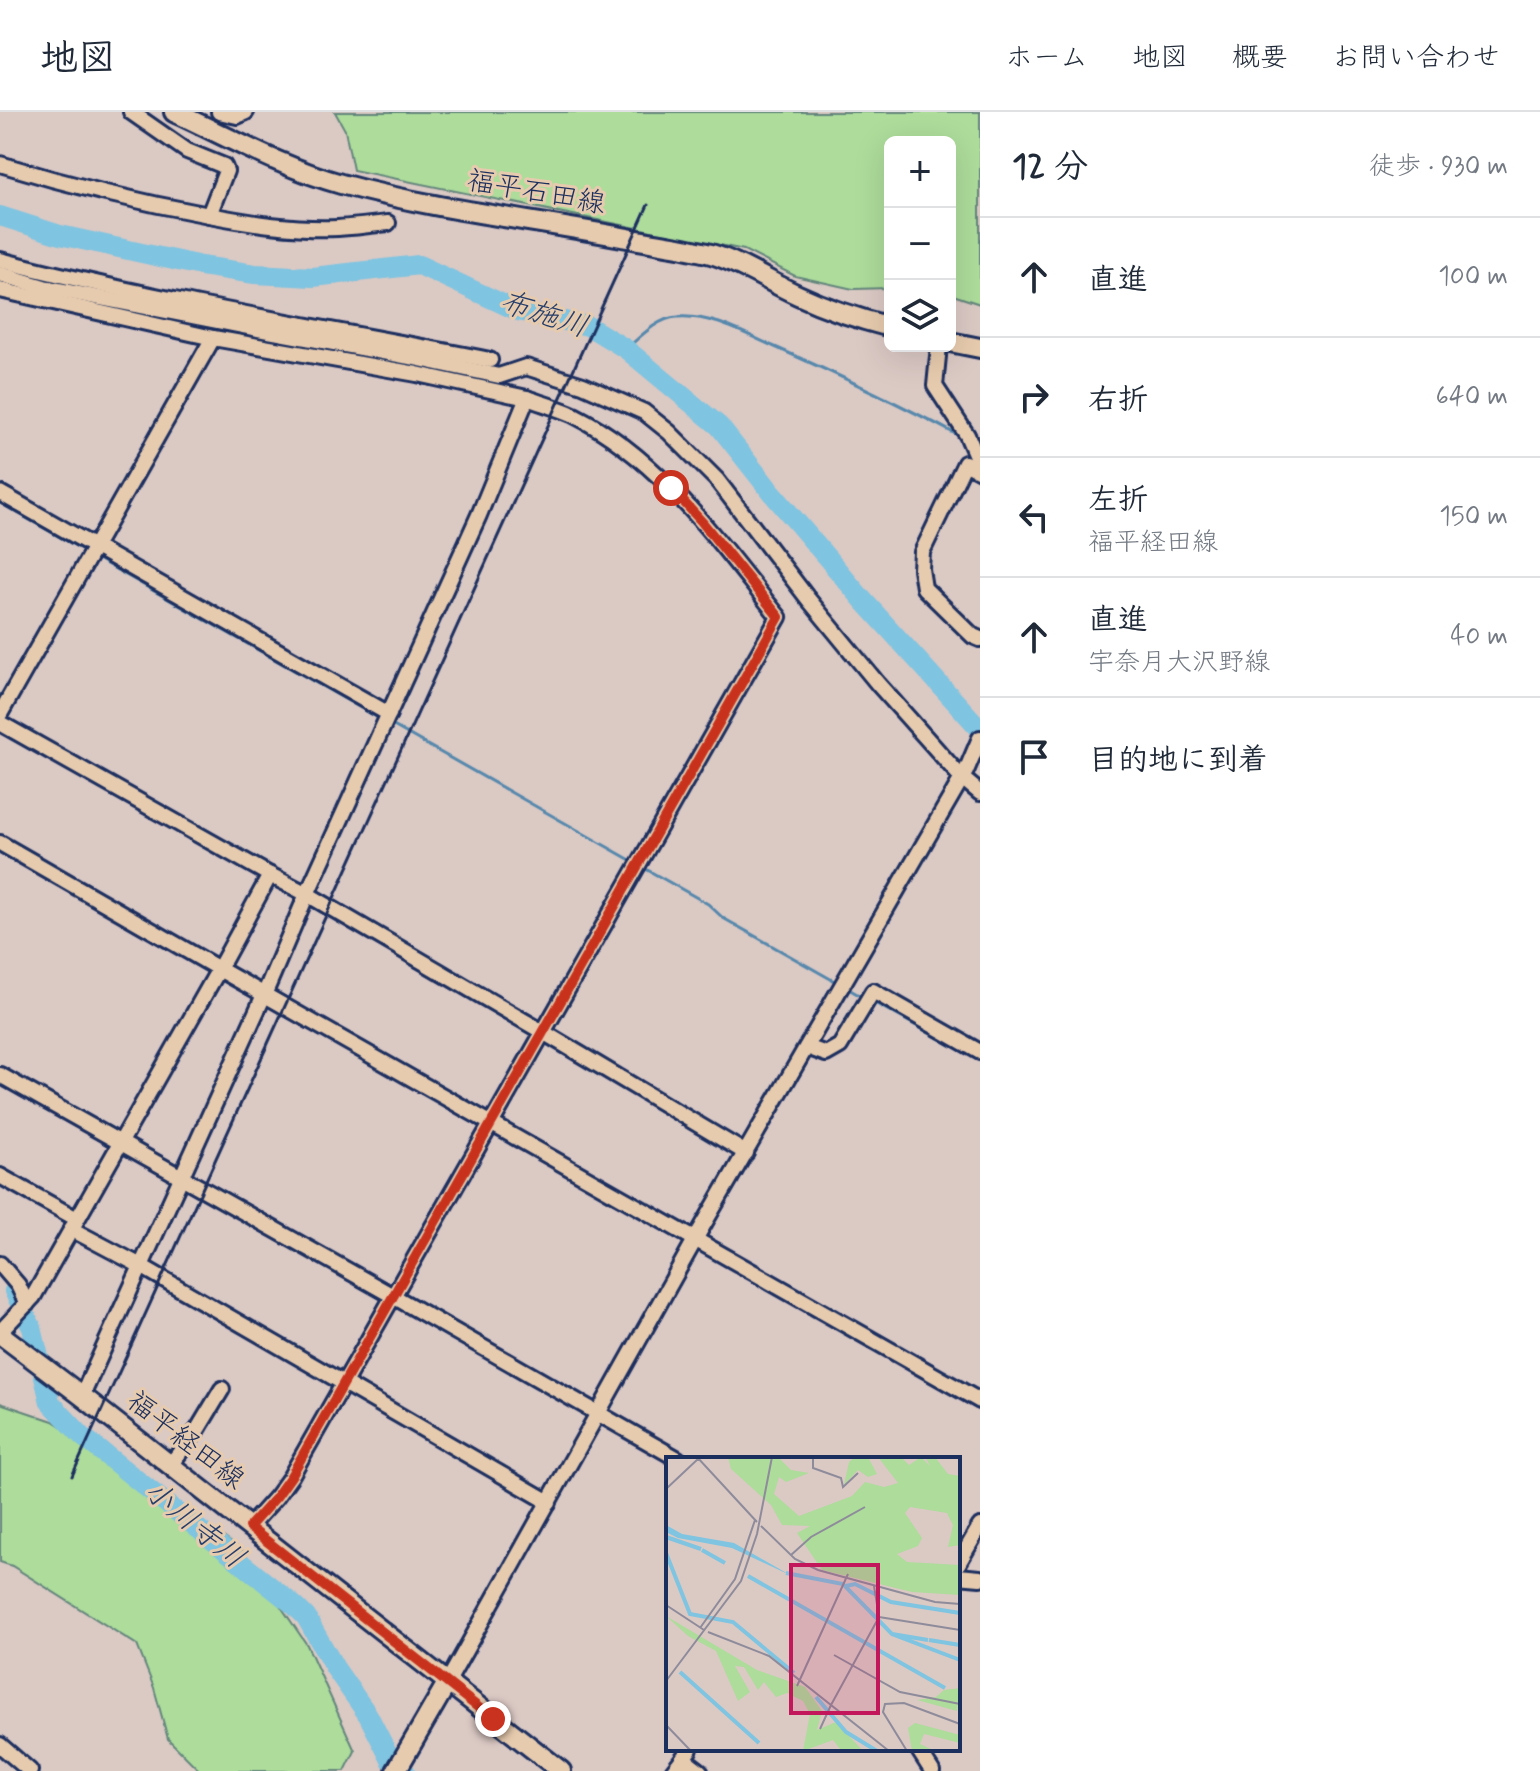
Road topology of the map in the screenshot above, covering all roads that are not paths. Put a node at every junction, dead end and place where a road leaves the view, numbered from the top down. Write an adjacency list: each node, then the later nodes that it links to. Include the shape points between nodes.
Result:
1 (131, 112): 6 (street, via 187,151 224,166)
2 (174, 112): 11 (main road, 福平石田線, via 341,184 711,254 799,296)
3 (219, 112): 4 (street)
4 (246, 112)
5 (0, 164): 6 (street)
6 (209, 215): 7 (street, via 308,228)
7 (388, 223)
8 (0, 260): 16 (street)
9 (0, 274): 26 (street, via 499,376 526,367 644,412 717,480 859,660)
10 (0, 290): 12 (street)
11 (884, 326)
12 (213, 338): 17 (street); 20 (street)
13 (956, 343): 14 (main road)
14 (980, 348)
15 (938, 352): 18 (street, via 935,386 967,435)
16 (490, 360)
17 (527, 398): 23 (street); 33 (street, via 572,414 639,458 702,522 779,617)
18 (980, 468): 21 (street, via 965,463 922,552 921,569 924,588)
19 (0, 493): 20 (street)
20 (95, 546): 22 (street); 23 (street)
21 (980, 639)
22 (0, 714)
23 (389, 714): 30 (street)
24 (0, 723): 29 (street)
25 (980, 738): 26 (street)
26 (963, 774): 27 (street); 34 (street)
27 (980, 793)
28 (0, 843): 31 (street)
29 (270, 875): 30 (street); 31 (street)
30 (307, 894): 32 (street); 33 (street)
31 (219, 969): 32 (street); 38 (street)
32 (264, 995): 37 (street); 41 (street)
33 (543, 1032): 37 (street); 39 (street)
34 (807, 1047): 35 (street, via 826,1054 840,1046 873,991); 39 (street)
35 (980, 1052)
36 (0, 1075): 38 (street)
37 (491, 1124): 43 (street); 46 (street)
38 (120, 1142): 41 (street); 42 (street)
39 (746, 1153): 43 (street)
40 (0, 1176): 42 (street)
41 (180, 1176): 45 (street); 46 (street)
42 (74, 1224): 45 (street); 47 (street)
43 (696, 1239): 52 (street); 53 (street)
44 (0, 1264): 47 (street)
45 (141, 1266): 49 (street); 51 (street)
46 (393, 1296): 49 (street); 53 (street)
47 (27, 1304): 48 (street)
48 (3, 1336): 51 (main road, 福平経田線)
49 (344, 1383): 56 (street); 58 (street, via 291,1476)
50 (222, 1389): 55 (street)
51 (82, 1396): 55 (main road, 福平経田線)
52 (980, 1401)
53 (598, 1414): 54 (street); 56 (street)
54 (674, 1457)
55 (170, 1465): 58 (main road, 福平経田線)
56 (549, 1502): 62 (street)
57 (980, 1526): 59 (street)
58 (249, 1527): 62 (main road, 福平経田線)
59 (960, 1561)
60 (960, 1576): 61 (street)
61 (980, 1578)
62 (447, 1683): 67 (main road); 68 (main road, 福平経田線)
63 (0, 1745): 66 (street)
64 (919, 1751): 71 (street)
65 (687, 1753): 69 (street); 70 (street)
66 (25, 1769)
67 (396, 1771)
68 (561, 1771)
69 (673, 1771)
70 (700, 1771)
71 (932, 1771)

